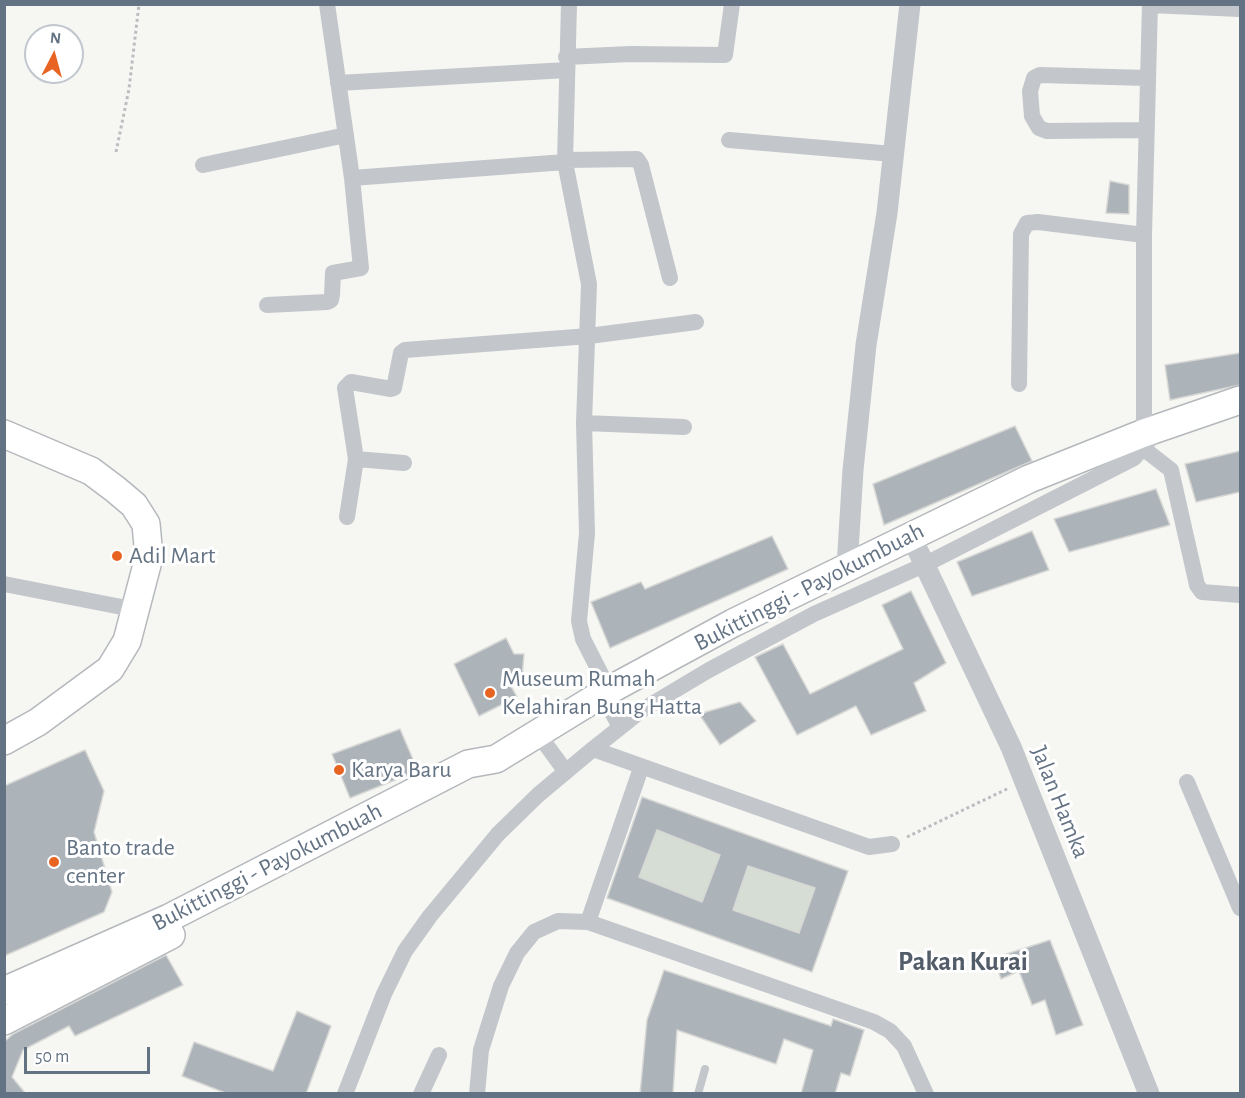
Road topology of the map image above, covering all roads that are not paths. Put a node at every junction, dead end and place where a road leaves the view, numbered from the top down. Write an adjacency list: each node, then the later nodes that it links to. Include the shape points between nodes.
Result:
1 (327, 4): 9 (street)
2 (569, 4): 7 (street)
3 (732, 4): 7 (street, via 725,55 630,54)
4 (910, 4): 13 (street)
5 (1150, 5): 6 (street); 8 (street)
6 (1240, 9)
7 (566, 63): 9 (street); 14 (street)
8 (1147, 78): 10 (street); 10 (street, via 1040,75 1034,78 1030,91 1032,116 1039,128 1047,131)
9 (338, 83): 11 (street)
10 (1146, 130): 17 (street)
11 (346, 135): 15 (street); 16 (street)
12 (729, 140): 13 (street)
13 (893, 154): 33 (street, via 862,379)
14 (565, 161): 16 (street); 18 (street, via 637,159); 21 (street, via 588,273)
15 (203, 165)
16 (352, 178): 19 (street, via 361,268 333,273 331,300 327,302)
17 (1144, 235): 22 (street, via 1027,223 1021,234); 27 (street)
18 (670, 278)
19 (267, 305)
20 (696, 322): 21 (street)
21 (589, 336): 24 (street); 28 (street, via 405,350 401,353 394,388 351,382 345,388)
22 (1019, 384)
23 (1240, 400): 27 (main road, Bukittinggi - Payokumbuah)
24 (585, 423): 25 (street); 37 (street, via 587,533 579,621)
25 (684, 427)
26 (4, 434): 36 (main road, via 90,471 134,505 146,524 149,557)
27 (1150, 436): 31 (main road, Bukittinggi - Payokumbuah, via 1029,479); 32 (street, via 1134,458); 35 (street, via 1171,470 1197,585 1202,592)
28 (356, 459): 29 (street); 30 (street)
29 (404, 463)
30 (347, 517)
31 (911, 536): 32 (street, Jalan Hamka); 33 (main road, Bukittinggi - Payokumbuah)
32 (924, 565): 38 (street, via 804,619 709,670); 58 (street, Jalan Hamka, via 1024,781)
33 (847, 567): 37 (main road, Bukittinggi - Payokumbuah)
34 (4, 584): 36 (street)
35 (1240, 595)
36 (137, 610): 40 (main road, via 127,641 110,669 38,722)
37 (606, 692): 38 (street); 39 (main road, Bukittinggi - Payokumbuah)
38 (621, 727): 41 (street)
39 (538, 735): 42 (main road, Bukittinggi - Payokumbuah); 44 (street)
40 (4, 741)
41 (593, 749): 43 (street); 44 (street)
42 (496, 759): 49 (main road, Bukittinggi - Payokumbuah, via 468,764 169,918); 50 (main road, via 472,778)
43 (641, 768): 46 (street, via 869,847); 48 (street)
44 (566, 772): 53 (street, via 498,834 405,951)
45 (1187, 782): 47 (street)
46 (892, 844)
47 (1240, 904)
48 (588, 922): 55 (street, via 558,921 534,932 517,953 489,1018); 57 (street, via 873,1022 890,1031 904,1046)
49 (4, 991)
50 (4, 1021)
51 (439, 1054): 54 (street)
52 (705, 1069): 56 (lane)
53 (345, 1094)
54 (421, 1094)
55 (477, 1094)
56 (698, 1094)
57 (926, 1094)
58 (1149, 1094)

